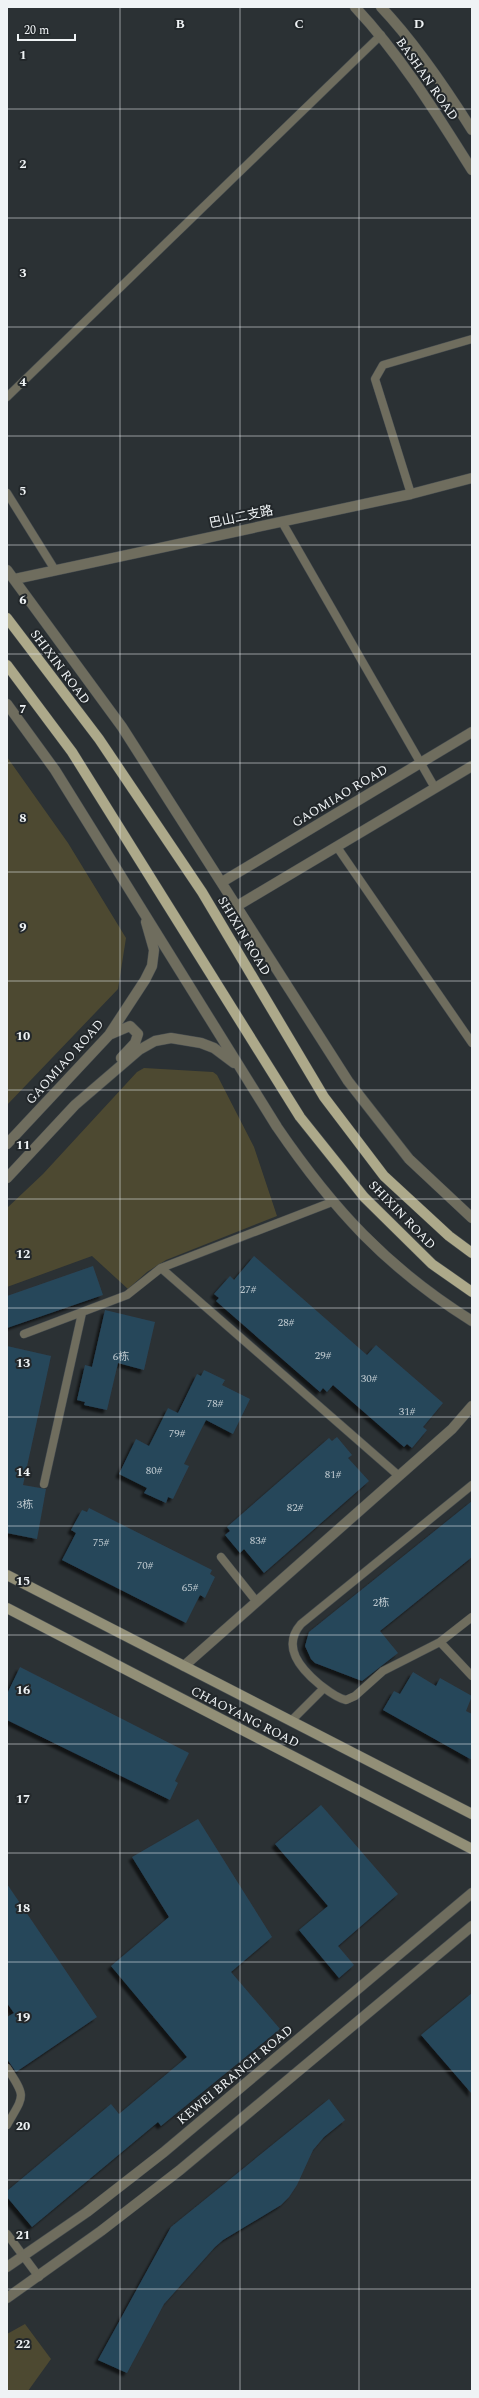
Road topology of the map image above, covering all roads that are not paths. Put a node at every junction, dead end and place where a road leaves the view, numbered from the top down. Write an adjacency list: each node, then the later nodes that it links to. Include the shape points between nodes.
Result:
1 (355, 7): 3 (street, BASHAN ROAD)
2 (381, 7): 4 (street, BASHAN ROAD, via 445,87)
3 (381, 35): 5 (street, BASHAN ROAD, via 428,100); 7 (lane)
4 (472, 130)
5 (472, 170)
6 (472, 339): 10 (lane, via 383,365 375,379)
7 (7, 397)
8 (472, 478): 10 (street, 巴山二支路)
9 (7, 493): 13 (lane)
10 (411, 494): 11 (street, 巴山二支路)
11 (282, 522): 13 (street, 巴山二支路); 19 (lane)
12 (7, 570): 14 (street)
13 (55, 570): 14 (street, 巴山二支路)
14 (16, 579): 23 (street, via 122,727)
15 (7, 618): 34 (main road, SHIXIN ROAD, via 99,739 202,892 324,1097 384,1176 449,1236)
16 (7, 665): 36 (main road, SHIXIN ROAD, via 72,752 300,1117 376,1208 432,1264)
17 (7, 704): 24 (street, via 55,770)
18 (472, 732): 19 (street, GAOMIAO ROAD)
19 (420, 762): 21 (lane); 23 (street, GAOMIAO ROAD)
20 (472, 766): 21 (street)
21 (434, 788): 22 (street)
22 (337, 846): 25 (street); 27 (lane)
23 (222, 882): 25 (street)
24 (140, 903): 26 (street, GAOMIAO ROAD, via 152,938 152,966); 28 (street)
25 (237, 906): 33 (street, via 348,1081 409,1159)
26 (109, 1035): 29 (street, via 130,1026 138,1034 135,1044); 30 (street, GAOMIAO ROAD)
27 (472, 1044)
28 (239, 1067): 29 (street, via 214,1048 201,1043 171,1038 155,1041 139,1050); 32 (street, via 281,1133)
29 (75, 1105): 31 (street)
30 (7, 1144)
31 (7, 1178)
32 (332, 1202): 35 (lane); 38 (street, via 371,1243 415,1283)
33 (472, 1218)
34 (472, 1253)
35 (161, 1268): 37 (lane, via 127,1295); 41 (lane)
36 (472, 1292)
37 (82, 1313): 39 (lane); 42 (lane)
38 (472, 1321)
39 (24, 1334)
40 (472, 1406): 41 (street, via 452,1429)
41 (399, 1476): 46 (street)
42 (44, 1484)
43 (472, 1485): 52 (lane, via 296,1629 292,1646 299,1664)
44 (221, 1557): 46 (lane)
45 (7, 1575): 50 (main road, CHAOYANG ROAD)
46 (256, 1601): 50 (street)
47 (7, 1608): 55 (main road, CHAOYANG ROAD)
48 (472, 1617): 49 (lane)
49 (440, 1642): 51 (lane); 52 (lane, via 383,1671 351,1699 341,1699)
50 (184, 1666): 53 (main road, CHAOYANG ROAD)
51 (472, 1676)
52 (324, 1688): 53 (lane)
53 (291, 1721): 54 (main road, CHAOYANG ROAD)
54 (472, 1814)
55 (472, 1849)
56 (472, 1893): 61 (street, KEWEI BRANCH ROAD, via 164,2152)
57 (472, 1926): 63 (street, via 180,2170)
58 (7, 2068): 59 (lane, via 22,2093 22,2099)
59 (7, 2125)
60 (7, 2234): 61 (lane)
61 (24, 2257): 62 (street, KEWEI BRANCH ROAD); 63 (lane)
62 (7, 2267)
63 (39, 2277): 64 (street)
64 (7, 2298)

